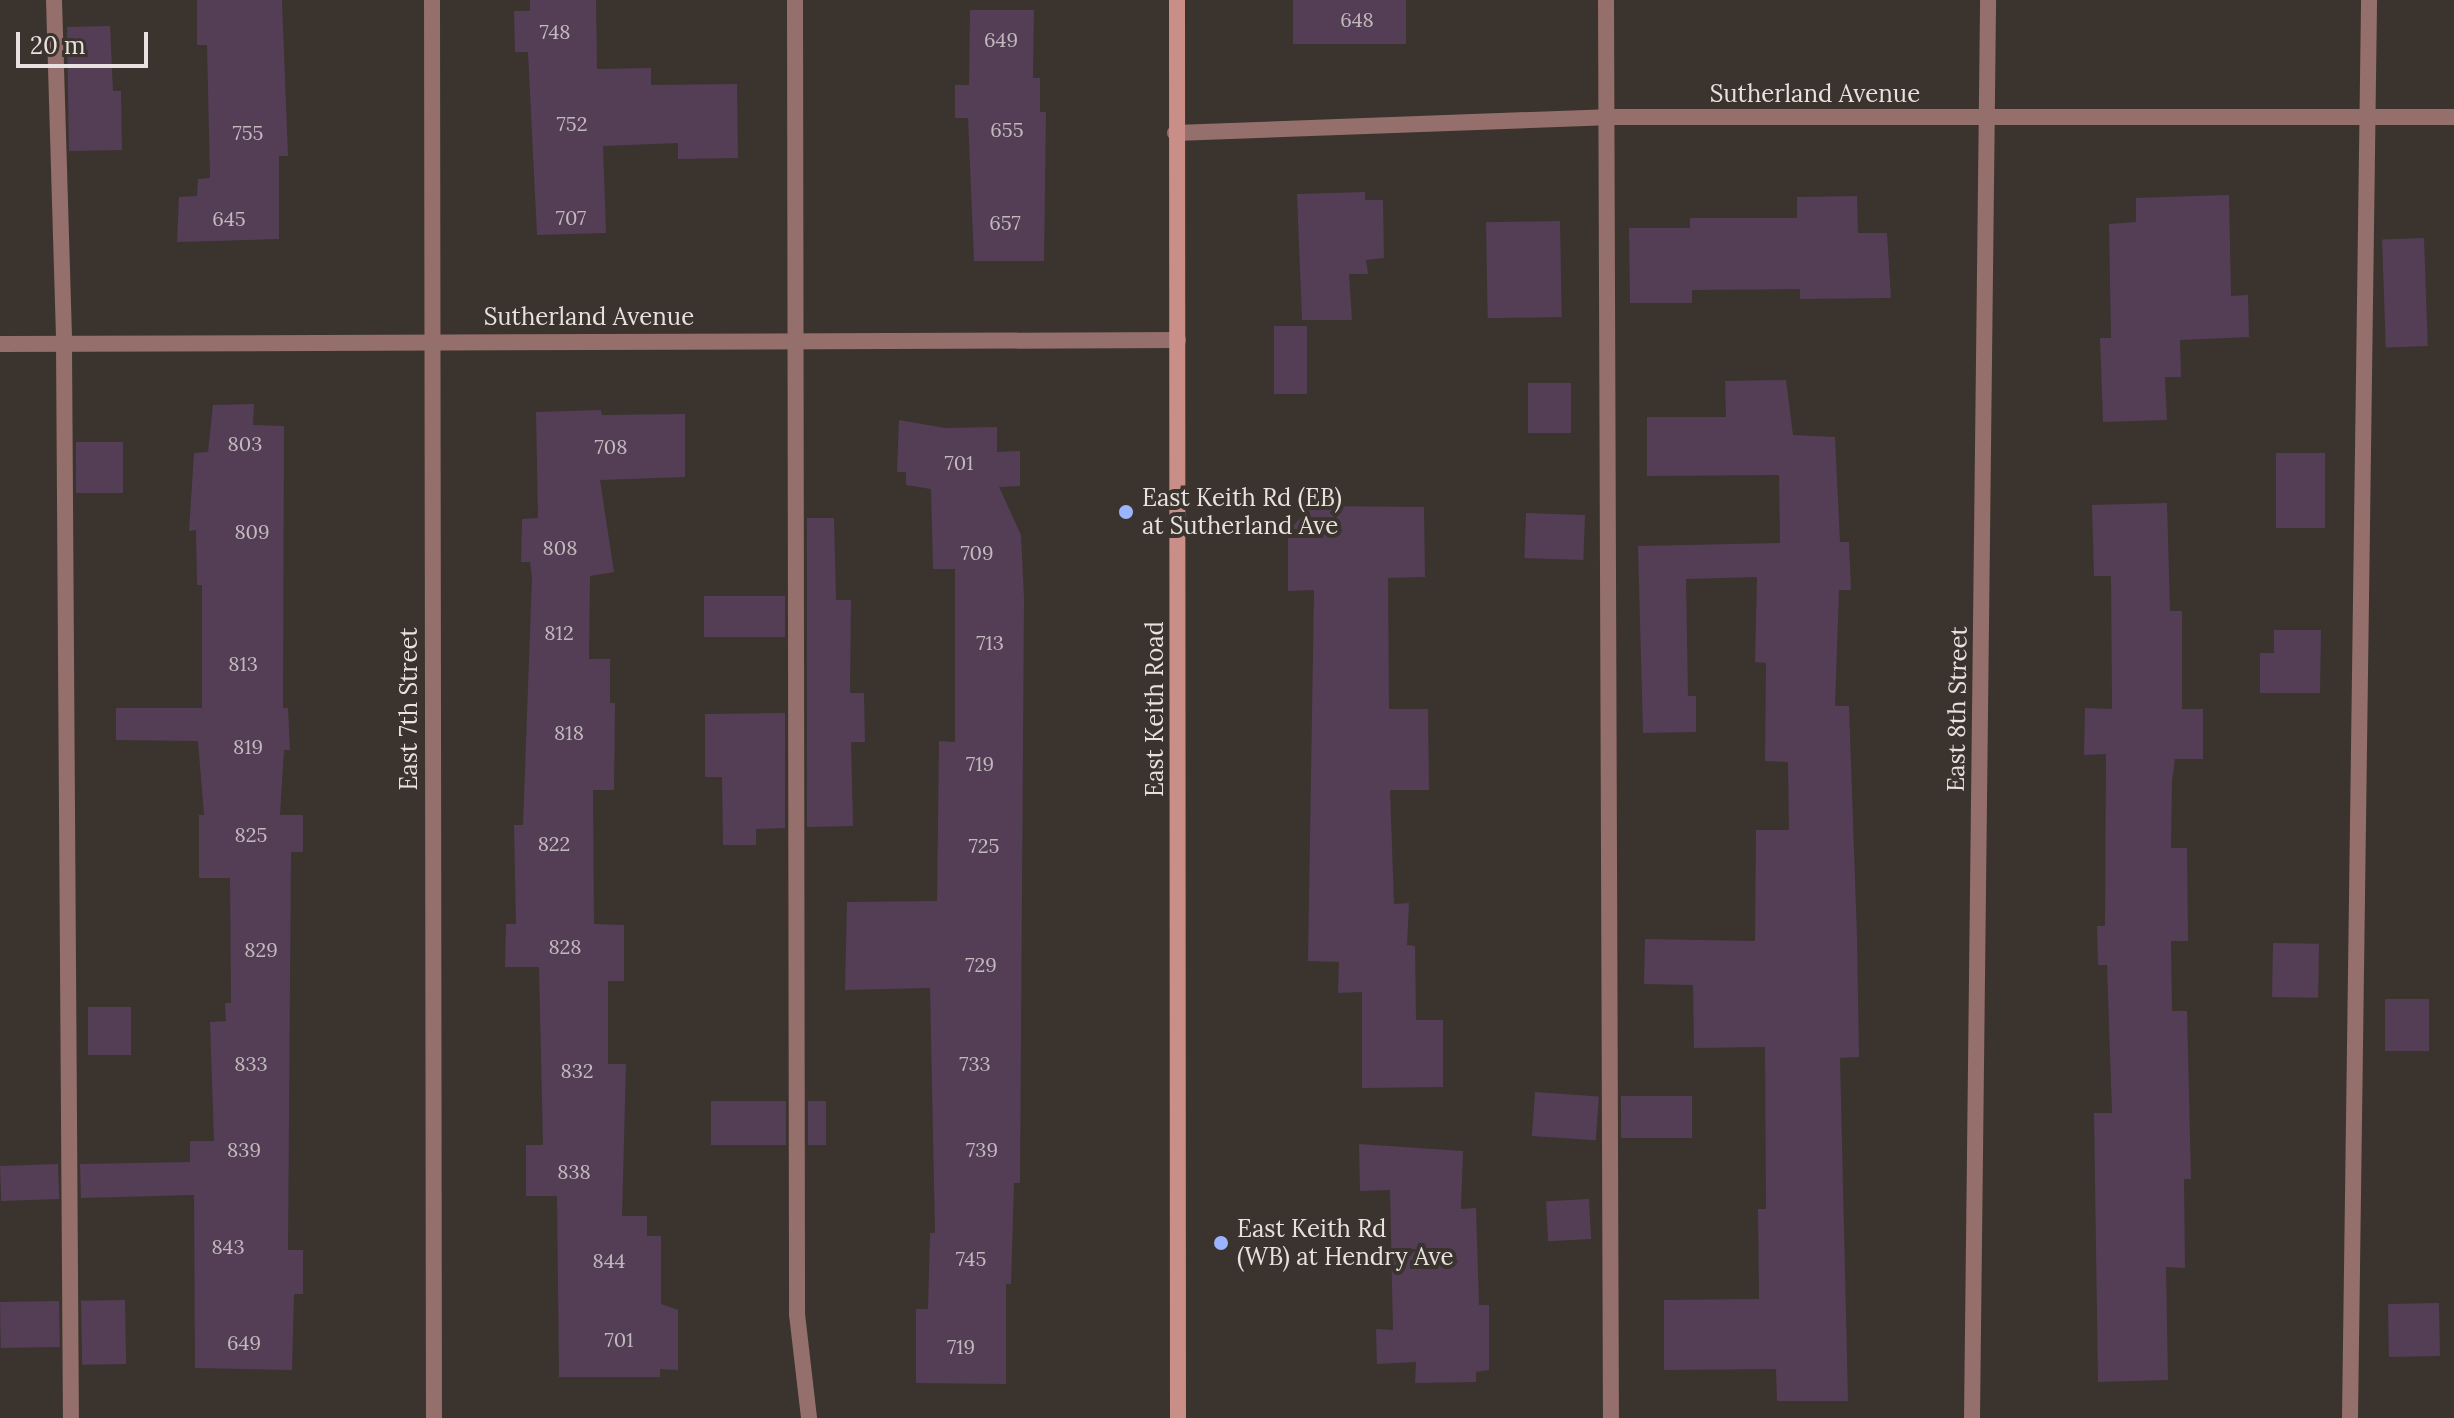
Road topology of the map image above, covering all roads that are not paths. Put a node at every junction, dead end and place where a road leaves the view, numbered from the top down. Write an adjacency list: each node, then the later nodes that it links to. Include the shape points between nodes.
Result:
1 (54, 0): 17 (street)
2 (432, 0): 14 (street, East 7th Street)
3 (795, 0): 15 (street)
4 (1177, 0): 12 (main road, East Keith Road)
5 (1606, 0): 8 (street)
6 (1988, 0): 11 (street, East 8th Street)
7 (2369, 0): 10 (street)
8 (1606, 117): 11 (street, Sutherland Avenue); 12 (street, Sutherland Avenue); 22 (street)
9 (2454, 117): 10 (street, Sutherland Avenue)
10 (2368, 118): 11 (street, Sutherland Avenue); 24 (street)
11 (1990, 120): 23 (street, East 8th Street)
12 (1175, 133): 13 (main road, East Keith Road)
13 (1178, 340): 15 (street, Sutherland Avenue); 21 (main road, East Keith Road)
14 (432, 341): 15 (street, Sutherland Avenue); 17 (street, Sutherland Avenue); 19 (street, East 7th Street)
15 (795, 341): 20 (street, via 797,1314)
16 (0, 344): 17 (street, Sutherland Avenue)
17 (64, 345): 18 (street)
18 (71, 1418)
19 (434, 1418)
20 (809, 1418)
21 (1178, 1418)
22 (1611, 1418)
23 (1972, 1418)
24 (2350, 1418)

